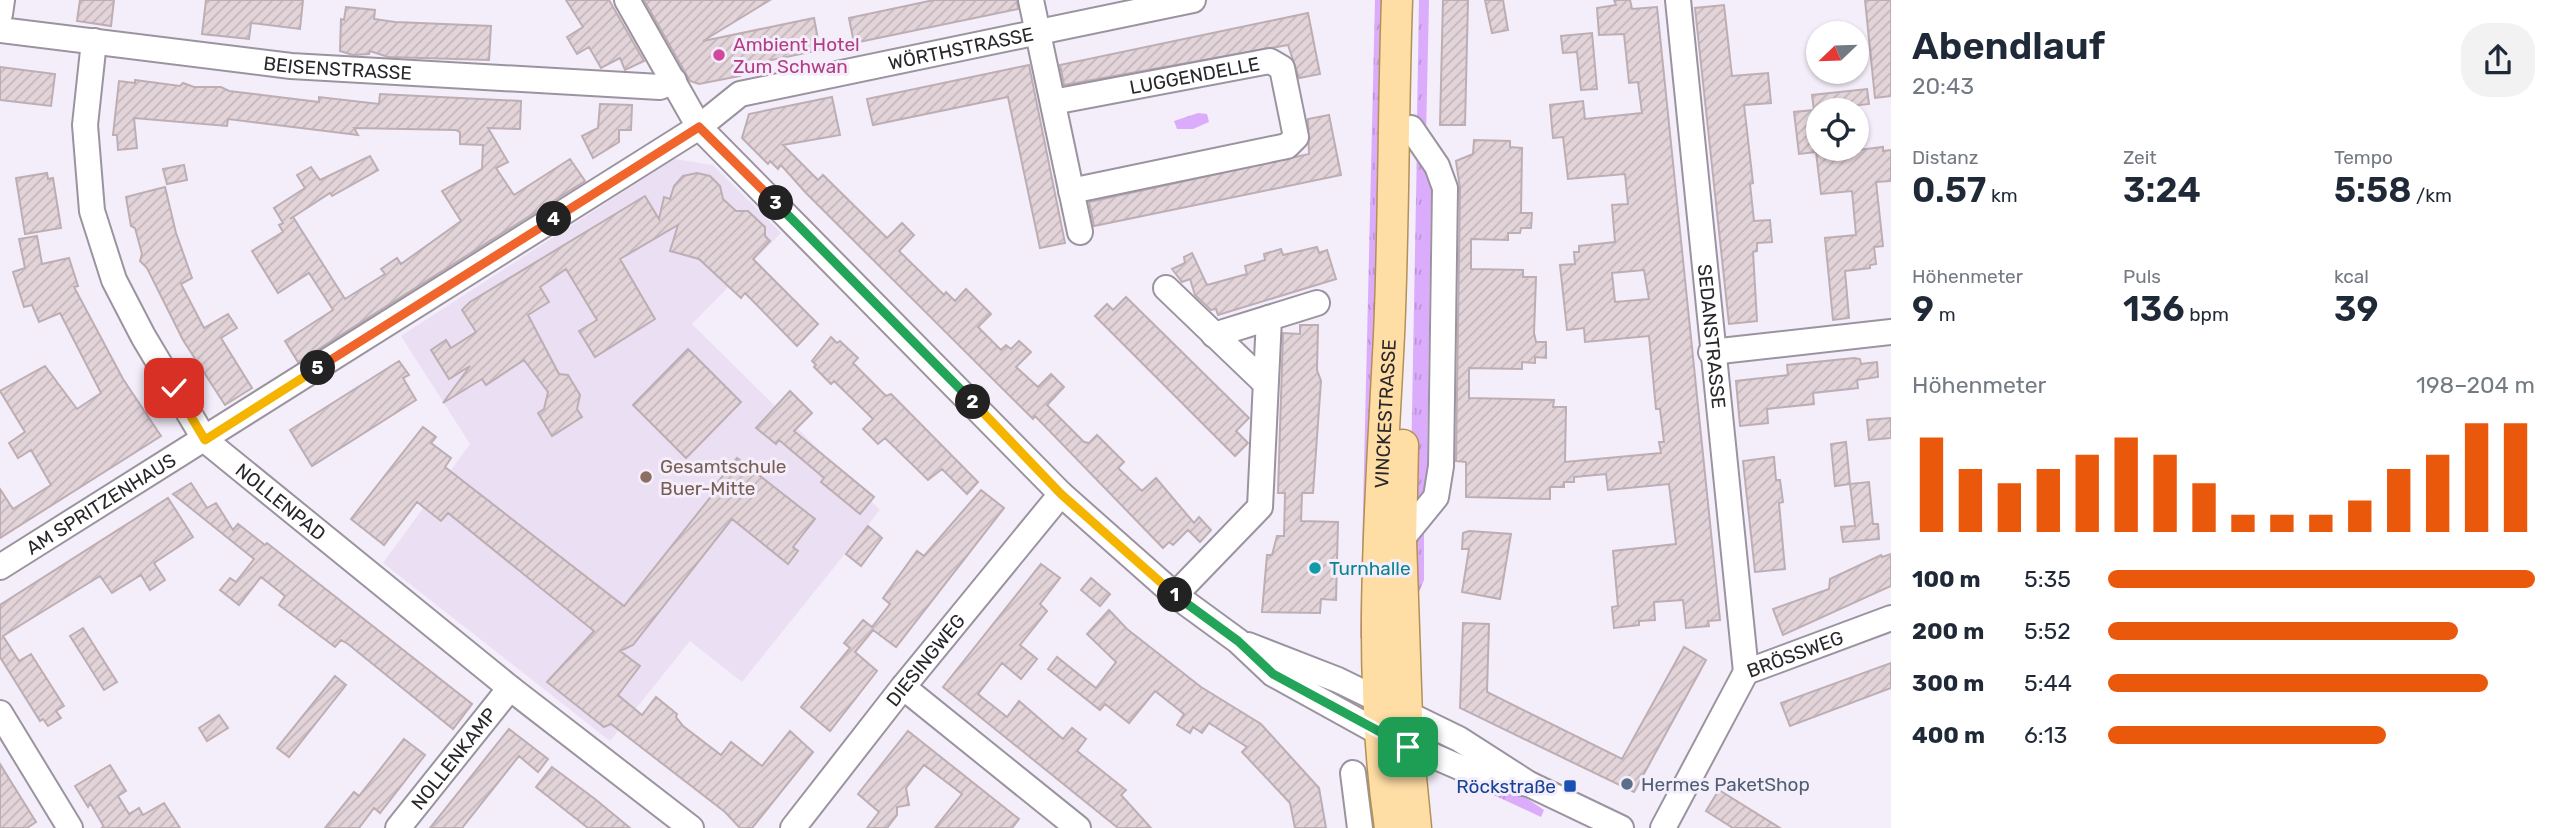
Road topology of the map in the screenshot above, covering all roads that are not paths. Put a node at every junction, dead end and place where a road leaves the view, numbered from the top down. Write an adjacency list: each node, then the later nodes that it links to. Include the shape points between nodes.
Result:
1 (2, 0): 8 (street)
2 (627, 0): 12 (street, via 658,52)
3 (1031, 0): 10 (street)
4 (1193, 0): 10 (street, WÖRTHSTRASSE)
5 (1397, 0): 33 (main road, VINCKESTRASSE)
6 (1415, 0): 35 (main road, VINCKESTRASSE, via 1401,540)
7 (1678, 0): 22 (street, SEDANSTRASSE)
8 (0, 14)
9 (0, 30): 11 (street, BEISENSTRASSE)
10 (1038, 32): 13 (street); 14 (street, WÖRTHSTRASSE, via 740,94)
11 (94, 41): 12 (street, BEISENSTRASSE, via 292,66); 24 (street, NOLLENPAD, via 86,125 92,211 114,280)
12 (667, 84): 14 (street)
13 (1053, 102): 15 (street); 15 (street, LUGGENDELLE, via 1270,61 1282,68 1289,100 1296,137 1287,146)
14 (699, 127): 24 (street, AM SPRITZENHAUS); 25 (street)
15 (1071, 191): 16 (street)
16 (1080, 232)
17 (1166, 288): 21 (street)
18 (1317, 303): 19 (street)
19 (1269, 318): 21 (street); 23 (street)
20 (1891, 332): 22 (street)
21 (1214, 335): 23 (street)
22 (1711, 352): 30 (street, SEDANSTRASSE)
23 (1265, 383): 27 (street, via 1261,507)
24 (205, 440): 26 (street, AM SPRITZENHAUS); 32 (street, NOLLENPAD)
25 (1061, 494): 27 (street); 31 (street, DIESINGWEG)
26 (0, 567)
27 (1175, 595): 29 (street)
28 (1891, 618): 30 (street, BRÖSSWEG)
29 (1238, 641): 33 (street, via 1338,680); 36 (street, via 1273,674)
30 (1746, 672): 49 (street, BRÖSSWEG)
31 (903, 687): 43 (street, DIESINGWEG); 44 (street)
32 (510, 688): 41 (street, NOLLENKAMP); 42 (street, NOLLENPAD)
33 (1378, 701): 35 (street); 36 (main road, VINCKESTRASSE)
34 (0, 713): 40 (street)
35 (1408, 716): 37 (main road, VINCKESTRASSE); 39 (street, via 1480,751)
36 (1378, 732): 37 (street); 46 (main road, VINCKESTRASSE)
37 (1408, 747): 39 (street, via 1489,778); 47 (main road, VINCKESTRASSE)
38 (1353, 773): 45 (street)
39 (1529, 784): 48 (street)
40 (70, 828)
41 (398, 828)
42 (691, 828)
43 (793, 828)
44 (1078, 828)
45 (1360, 828)
46 (1390, 828)
47 (1416, 828)
48 (1621, 828)
49 (1663, 828)

